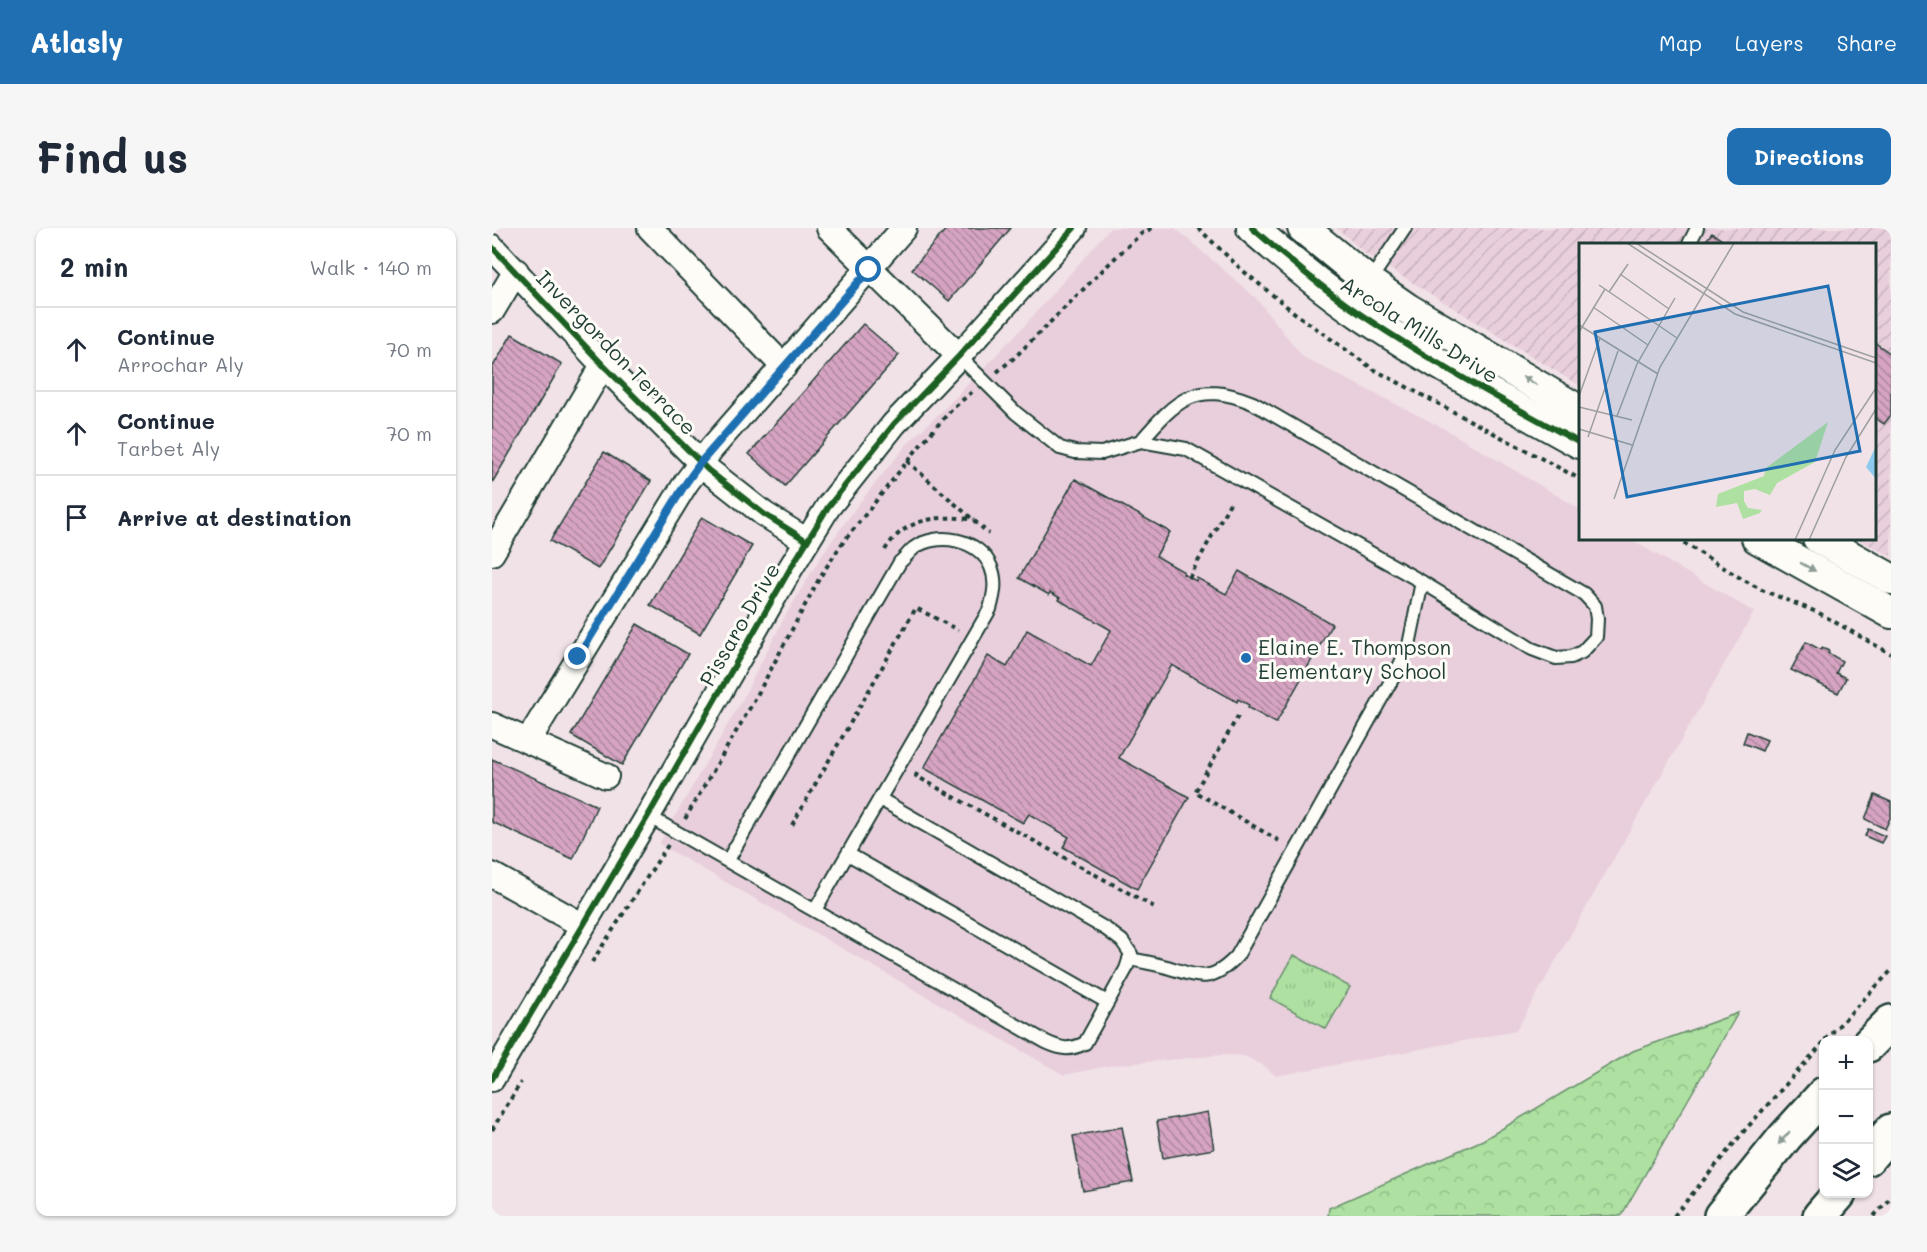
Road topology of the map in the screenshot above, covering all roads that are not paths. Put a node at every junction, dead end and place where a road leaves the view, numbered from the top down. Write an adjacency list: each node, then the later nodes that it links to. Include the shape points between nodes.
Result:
1 (650, 228): 17 (street)
2 (829, 228): 11 (street)
3 (904, 228): 11 (street)
4 (1074, 228): 15 (street, Pissaro Drive)
5 (1252, 228): 20 (street, Arcola Mills Drive, via 1319,285 1363,316 1481,389)
6 (1303, 228): 13 (street, Arcola Mills Drive)
7 (1405, 228): 13 (lane)
8 (1697, 228): 9 (lane)
9 (1690, 243)
10 (492, 247): 12 (street, Invergordon Terrace)
11 (869, 270): 15 (street); 17 (street)
12 (516, 271): 14 (street); 16 (street, Invergordon Terrace)
13 (1369, 282): 18 (street, Arcola Mills Drive, one-way to 13)
14 (492, 310)
15 (959, 356): 19 (lane, via 1016,413 1060,448 1102,453); 24 (street, Pissaro Drive, via 852,474)
16 (603, 365): 21 (street, Invergordon Terrace); 25 (street)
17 (784, 367): 21 (street)
18 (1579, 410)
19 (1141, 441): 27 (lane, via 1186,448); 27 (lane, via 1181,400 1197,394 1216,392 1253,403 1584,594 1595,606 1596,637 1582,652 1556,658 1532,649)
20 (1579, 442)
21 (701, 462): 24 (street, Invergordon Terrace, via 764,514); 30 (street)
22 (1761, 540): 28 (street, one-way to 28)
23 (1822, 540): 26 (street)
24 (807, 541): 33 (street, Pissaro Drive)
25 (492, 553)
26 (1891, 579)
27 (1422, 582): 39 (lane, via 1409,645 1400,665 1237,956 1225,969 1197,977)
28 (1891, 613)
29 (492, 725): 30 (street)
30 (528, 741): 31 (street)
31 (606, 776)
32 (880, 799): 34 (lane); 35 (lane, via 990,609 994,594 991,567 971,546 954,540 934,539 914,548 900,562); 39 (lane, via 1106,929 1122,941)
33 (648, 816): 35 (lane); 38 (street, Pissaro Drive)
34 (848, 854): 37 (lane); 40 (lane)
35 (728, 860): 37 (lane)
36 (492, 875): 38 (street)
37 (815, 910): 40 (lane, via 1062,1050 1085,1043)
38 (582, 925): 43 (street, Pissaro Drive)
39 (1130, 959): 40 (lane)
40 (1107, 1002)
41 (1891, 1022): 42 (main road)
42 (1873, 1042)
43 (492, 1079)
44 (1819, 1100): 48 (main road, one-way to 48)
45 (1891, 1131): 46 (main road)
46 (1873, 1153)
47 (1836, 1198): 49 (main road)
48 (1721, 1216)
49 (1820, 1216)

